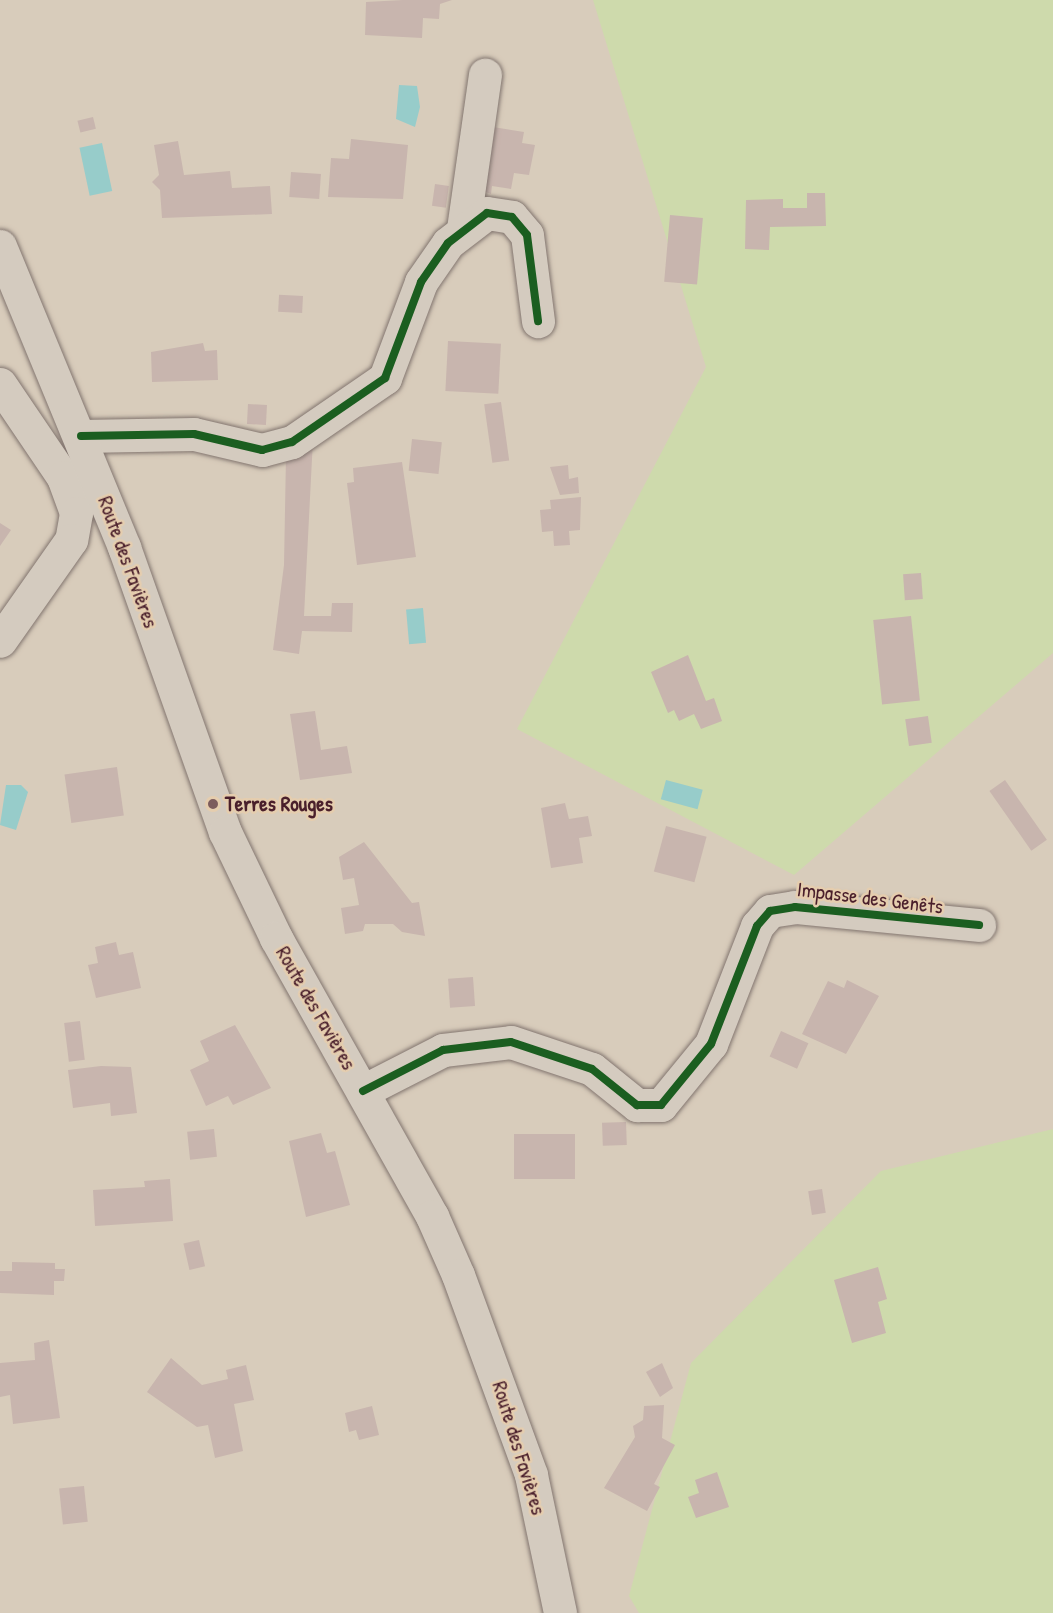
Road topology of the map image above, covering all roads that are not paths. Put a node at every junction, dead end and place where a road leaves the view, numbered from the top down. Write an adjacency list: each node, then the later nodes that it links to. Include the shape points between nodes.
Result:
1 (485, 75): 3 (street)
2 (0, 224): 4 (street, Route des Favières)
3 (463, 229): 5 (street, via 496,213 523,226 532,252); 7 (street, via 413,296 385,378 292,442 262,450 194,434)
4 (5, 255): 7 (street, Route des Favières)
5 (538, 321)
6 (0, 384): 8 (street, via 63,477 76,513 71,540)
7 (81, 436): 10 (street, Route des Favières, via 225,832 276,938)
8 (0, 641)
9 (979, 925): 10 (street, Impasse des Genêts, via 795,907 770,911 757,926 711,1044 661,1105 637,1105 592,1069 511,1042 443,1050)
10 (363, 1091): 11 (street, Route des Favières, via 432,1216 491,1357 531,1475)
11 (560, 1613)

